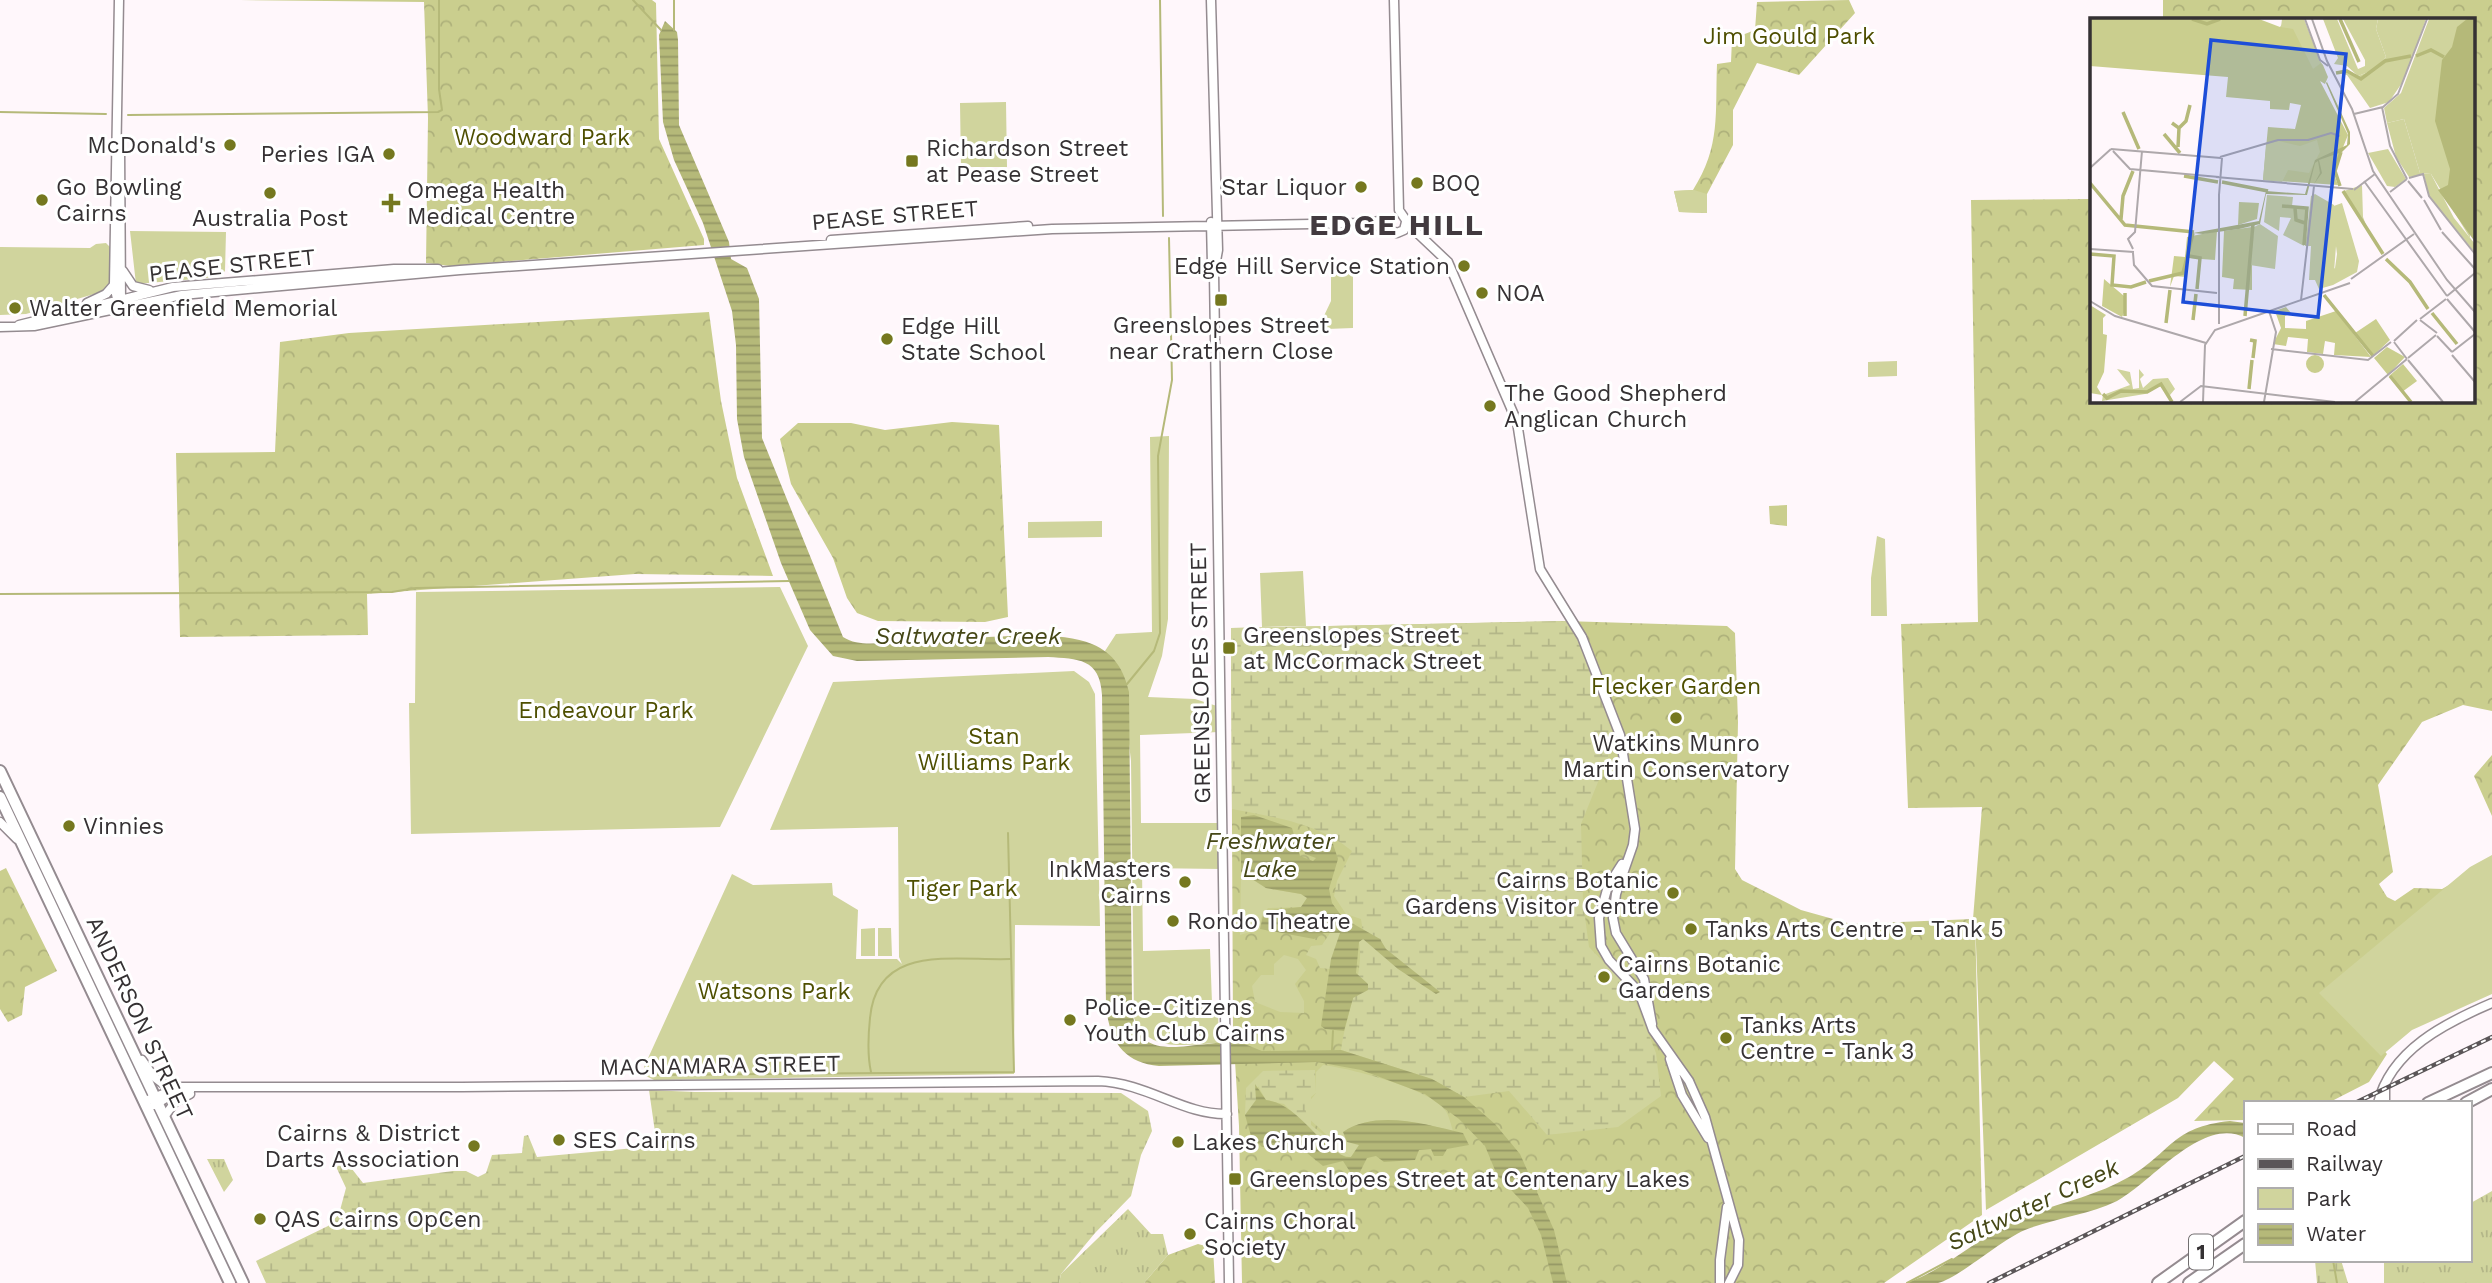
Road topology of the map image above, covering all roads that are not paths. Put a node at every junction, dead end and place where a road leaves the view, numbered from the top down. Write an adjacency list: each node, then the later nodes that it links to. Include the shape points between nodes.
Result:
1 (119, 0): 4 (street)
2 (1211, 0): 8 (street, GREENSLOPES STREET)
3 (1394, 0): 5 (street)
4 (118, 102): 11 (street); 13 (street)
5 (1397, 194): 6 (street); 7 (street)
6 (1404, 220): 7 (street); 9 (street); 10 (street)
7 (1391, 222): 8 (street, PEASE STREET); 9 (street, via 1397,233)
8 (1214, 227): 12 (street, PEASE STREET, via 1052,229 1014,225 741,251); 41 (street, GREENSLOPES STREET)
9 (1402, 232): 10 (street)
10 (1421, 234): 23 (street, via 1448,262 1517,422 1540,569 1582,637 1619,736 1634,809 1631,850)
11 (122, 268): 14 (street, via 133,286); 15 (street)
12 (460, 270): 14 (street, PEASE STREET, via 394,269); 15 (street, PEASE STREET)
13 (114, 284): 15 (street); 16 (street, via 103,296)
14 (153, 290): 15 (street, PEASE STREET)
15 (119, 302): 16 (street, PEASE STREET); 18 (street, PEASE STREET, via 40,325)
16 (68, 311): 18 (street, PEASE STREET)
17 (0, 327): 18 (street, PEASE STREET)
18 (13, 327)
19 (0, 771): 20 (main road, ANDERSON STREET)
20 (5, 808): 22 (main road, ANDERSON STREET); 28 (main road, ANDERSON STREET)
21 (0, 822): 22 (street)
22 (22, 844): 40 (main road, ANDERSON STREET)
23 (1611, 893): 27 (street, via 1616,933 1644,979); 27 (street, via 1599,918 1601,946 1639,992)
24 (2492, 1003): 26 (street)
25 (2492, 1009): 26 (street)
26 (2460, 1020): 31 (street, via 2409,1050)
27 (1652, 1024): 29 (street)
28 (127, 1038): 32 (street, via 153,1076); 40 (main road, ANDERSON STREET)
29 (1664, 1046): 43 (street, via 1684,1100); 43 (street, via 1693,1089)
30 (2492, 1073): 38 (main road)
31 (2386, 1081): 36 (street); 37 (street)
32 (170, 1089): 33 (street, MACNAMARA STREET); 40 (street, MACNAMARA STREET)
33 (207, 1089): 35 (street, MACNAMARA STREET); 41 (street, MACNAMARA STREET, via 1098,1081 1132,1084 1204,1112)
34 (2492, 1089): 39 (main road)
35 (196, 1091): 40 (street, MACNAMARA STREET); 42 (street, via 175,1102)
36 (2379, 1101)
37 (2385, 1101)
38 (2432, 1101)
39 (2470, 1101)
40 (150, 1103): 42 (main road, ANDERSON STREET); 51 (main road, ANDERSON STREET)
41 (1227, 1114): 53 (street, GREENSLOPES STREET)
42 (164, 1117): 52 (main road, ANDERSON STREET)
43 (1714, 1147): 44 (street)
44 (1727, 1194): 46 (street); 47 (street)
45 (2244, 1222): 56 (main road, 1)
46 (1737, 1231): 47 (street); 50 (street)
47 (1725, 1233): 49 (street)
48 (2244, 1245): 57 (main road, 1)
49 (1720, 1263): 50 (street); 54 (street)
50 (1737, 1268): 55 (street)
51 (230, 1283)
52 (243, 1283)
53 (1229, 1283)
54 (1720, 1283)
55 (1729, 1283)
56 (2158, 1283)
57 (2189, 1283)

